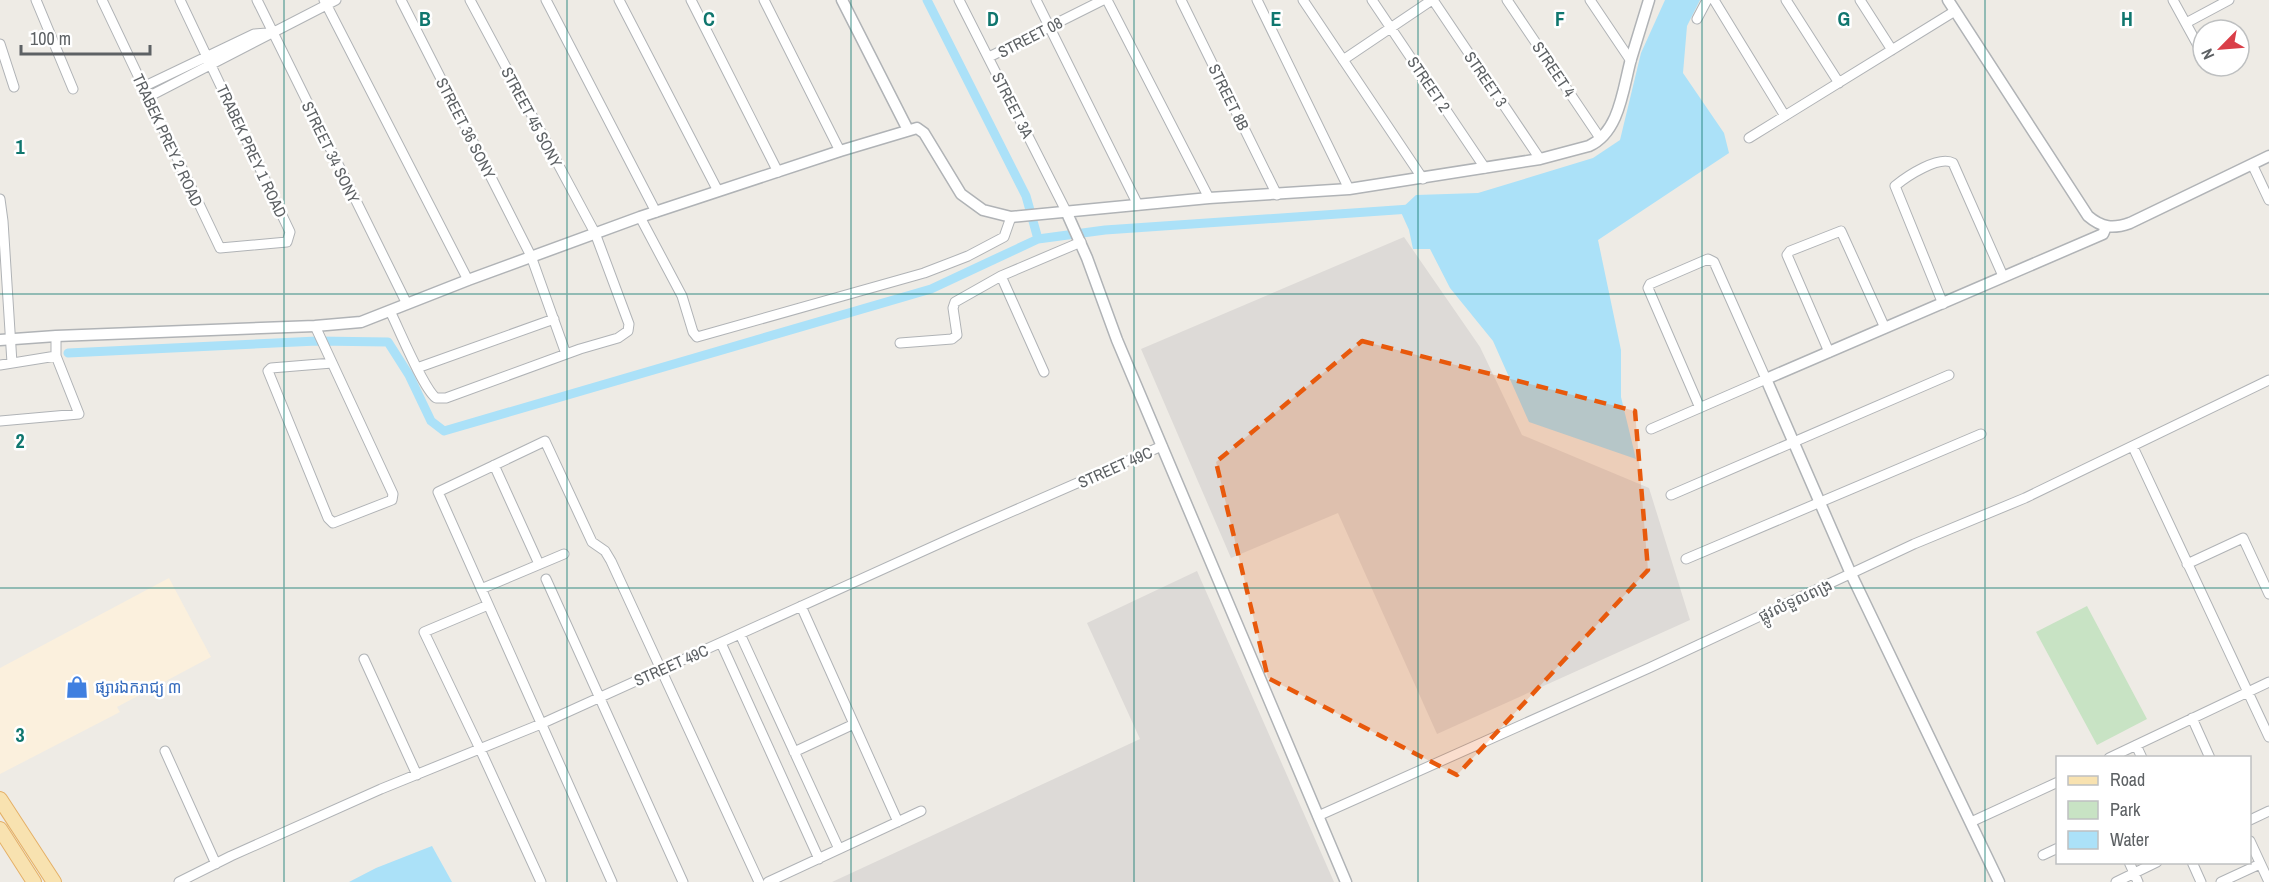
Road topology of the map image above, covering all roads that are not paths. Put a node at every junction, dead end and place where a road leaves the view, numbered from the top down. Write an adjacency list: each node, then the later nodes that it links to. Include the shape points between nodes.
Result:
1 (36, 0): 47 (street)
2 (102, 0): 46 (street, TRABEK PREY 2 ROAD)
3 (180, 0): 42 (street, TRABEK PREY 1 ROAD)
4 (257, 0): 37 (street, STREET 34 SONY)
5 (401, 0): 75 (street, STREET 36 SONY)
6 (470, 0): 72 (street, STREET 45 SONY)
7 (546, 0): 68 (street)
8 (619, 0): 61 (street)
9 (691, 0): 58 (street)
10 (764, 0): 53 (street)
11 (842, 0): 50 (street)
12 (959, 0): 40 (street, STREET 3A)
13 (1036, 0): 34 (street)
14 (1105, 0): 34 (street, STREET 08); 63 (street)
15 (1181, 0): 62 (street, STREET 8B)
16 (1257, 0): 60 (street)
17 (1303, 0): 41 (street)
18 (1372, 0): 35 (street, STREET 2)
19 (1432, 0): 35 (street); 55 (street, STREET 3)
20 (1507, 0): 51 (street, STREET 4)
21 (1590, 0): 43 (street)
22 (1649, 0): 43 (street)
23 (1707, 0): 32 (street)
24 (1714, 0): 49 (street)
25 (1786, 0): 44 (street)
26 (1860, 0): 39 (street)
27 (1948, 0): 31 (street)
28 (2173, 0): 33 (street)
29 (2229, 0): 33 (street)
30 (329, 2): 37 (street); 78 (street)
31 (1955, 11): 39 (street); 71 (street, via 2088,216)
32 (1697, 19)
33 (2186, 23): 36 (street)
34 (1049, 27): 40 (street, STREET 08); 66 (street)
35 (1391, 28): 41 (street); 57 (street, STREET 2)
36 (2191, 32)
37 (273, 33): 42 (street, via 254,34); 79 (street, STREET 34 SONY)
38 (0, 44): 45 (street)
39 (1892, 50): 44 (street)
40 (989, 57): 67 (street, STREET 3A)
41 (1342, 60): 59 (street)
42 (210, 61): 46 (street); 48 (street); 74 (street, TRABEK PREY 1 ROAD, via 290,232 287,242)
43 (1631, 61): 51 (street, via 1620,103)
44 (1839, 82): 49 (street)
45 (14, 87)
46 (143, 87): 48 (street, TRABEK PREY 2 ROAD)
47 (74, 89)
48 (148, 97): 74 (street, TRABEK PREY 2 ROAD)
49 (1785, 116): 52 (street)
50 (908, 130): 53 (street); 70 (street, via 917,128 924,133 961,194 992,214)
51 (1600, 138): 55 (street, via 1589,146)
52 (1749, 138)
53 (840, 151): 58 (street)
54 (2269, 156): 56 (street)
55 (1540, 159): 57 (street)
56 (2252, 164): 65 (street); 71 (street, via 2130,223)
57 (1485, 168): 59 (street)
58 (778, 172): 61 (street)
59 (1423, 179): 60 (street)
60 (1349, 189): 62 (street)
61 (718, 191): 68 (street)
62 (1277, 195): 63 (street)
63 (1209, 198): 66 (street)
64 (0, 199): 86 (street)
65 (2269, 200)
66 (1138, 204): 67 (street)
67 (1066, 211): 70 (street); 73 (street)
68 (656, 212): 69 (street)
69 (640, 217): 70 (street, via 682,296 697,337 875,287 968,256 1004,237); 72 (street)
70 (1011, 217)
71 (2106, 227): 77 (street, via 2103,234)
72 (595, 233): 75 (street); 89 (street, STREET 45 SONY, via 629,324 628,331 618,338)
73 (1080, 241): 76 (street); 104 (street)
74 (219, 248)
75 (531, 256): 78 (street); 82 (street, STREET 36 SONY)
76 (1001, 276): 87 (street, via 955,302 957,336); 95 (street)
77 (2003, 276): 80 (street); 80 (street, via 1953,163 1936,161 1895,186)
78 (468, 280): 79 (street)
79 (406, 304): 81 (street)
80 (1943, 304): 83 (street)
81 (390, 311): 84 (street, via 361,322); 94 (street)
82 (554, 319): 89 (street, STREET 36 SONY); 94 (street)
83 (1885, 328): 88 (street); 88 (street, via 1841,231 1790,251 1787,255)
84 (317, 329): 85 (street); 91 (street)
85 (56, 336): 86 (street); 90 (street)
86 (5, 340): 92 (street)
87 (900, 343)
88 (1829, 352): 97 (street)
89 (566, 354): 94 (street, via 446,398 432,395)
90 (56, 356): 92 (street); 100 (street, via 79,414)
91 (331, 360): 91 (street, via 268,371 333,524 392,500 393,494)
92 (12, 363): 93 (street)
93 (0, 365)
94 (417, 368)
95 (1044, 372)
96 (1949, 375): 103 (street)
97 (1766, 380): 99 (street); 99 (street, via 1712,260 1670,275 1650,284 1648,292); 103 (street)
98 (2269, 380): 105 (street, ផ្លូវលំទួលពង្រ)
99 (1700, 408): 101 (street)
100 (0, 421)
101 (1651, 429)
102 (1981, 434): 108 (street)
103 (1794, 442): 107 (street); 108 (street)
104 (1162, 446): 118 (street, STREET 49C); 144 (street)
105 (2133, 447): 112 (street); 113 (street, ផ្លូវលំទួលពង្រ)
106 (494, 465): 111 (street); 115 (street, via 438,492); 122 (street, via 546,442 592,542 611,561)
107 (1671, 495)
108 (1820, 501): 110 (street); 113 (street)
109 (564, 554): 111 (street)
110 (1686, 559)
111 (540, 564): 115 (street)
112 (2187, 564): 116 (street, via 2243,538); 124 (street)
113 (1851, 574): 144 (street, ផ្លូវលំទួលពង្រ); 147 (street)
114 (546, 579): 125 (street)
115 (481, 589): 117 (street)
116 (2269, 594)
117 (488, 605): 127 (street); 131 (street, via 424,632)
118 (801, 606): 119 (street, STREET 49C); 128 (street)
119 (740, 634): 120 (street, STREET 49C); 134 (street)
120 (721, 643): 122 (street, STREET 49C); 133 (street)
121 (364, 658): 139 (street)
122 (661, 670): 125 (street, STREET 49C); 166 (street)
123 (2269, 682): 124 (street)
124 (2248, 692): 126 (street); 129 (street)
125 (599, 698): 127 (street, STREET 49C); 165 (street)
126 (2192, 718): 130 (street); 137 (street)
127 (541, 724): 131 (street, STREET 49C); 164 (street)
128 (854, 724): 134 (street); 146 (street)
129 (2269, 737)
130 (2136, 745): 135 (street); 136 (street)
131 (480, 749): 139 (street, STREET 49C); 163 (street)
132 (165, 751): 154 (street)
133 (771, 752): 134 (street); 138 (street)
134 (794, 752): 138 (street); 150 (street)
135 (2113, 756)
136 (2141, 756)
137 (2209, 756)
138 (778, 769): 153 (street)
139 (417, 775): 154 (street, STREET 49C)
140 (2056, 783): 147 (street)
141 (0, 799): 161 (main road)
142 (921, 811): 146 (street)
143 (2269, 811): 145 (street)
144 (1318, 816): 168 (street)
145 (2251, 820)
146 (898, 822): 150 (street)
147 (1971, 822): 169 (street)
148 (0, 829): 160 (main road)
149 (2251, 843): 158 (street)
150 (839, 849): 153 (street)
151 (2056, 849): 152 (street)
152 (2043, 855)
153 (819, 858): 167 (street)
154 (216, 864): 162 (street, STREET 49C)
155 (2129, 864): 159 (street)
156 (2154, 864): 159 (street)
157 (2193, 864): 171 (street)
158 (2260, 864): 172 (street); 173 (street)
159 (2136, 878): 170 (street)
160 (34, 882)
161 (54, 882)
162 (179, 882)
163 (541, 882)
164 (612, 882)
165 (683, 882)
166 (759, 882)
167 (768, 882)
168 (1346, 882)
169 (1999, 882)
170 (2116, 882)
171 (2201, 882)
172 (2222, 882)
173 (2269, 882)

